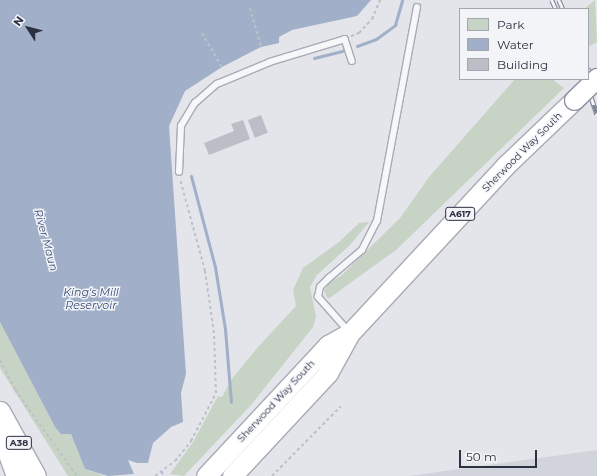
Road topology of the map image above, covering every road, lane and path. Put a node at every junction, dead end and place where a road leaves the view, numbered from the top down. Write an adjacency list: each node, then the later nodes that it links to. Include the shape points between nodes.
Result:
1 (380, 0): 5 (path, via 372,19 359,33)
2 (250, 8): 6 (path)
3 (417, 8): 11 (lane, via 396,101 377,221 370,239 362,250 320,287 318,297)
4 (202, 33): 8 (path)
5 (345, 39): 7 (lane); 10 (lane, via 270,62 217,84 195,103 181,126)
6 (261, 47)
7 (352, 62)
8 (222, 67)
9 (597, 78): 11 (highway, Sherwood Way South / A617, bridge, via 506,165)
10 (179, 172): 16 (path, via 204,271 214,332 216,393 192,441 175,461)
11 (350, 333): 22 (highway, Sherwood Way South / A617, via 328,345); 23 (highway, Sherwood Way South / A617, via 328,373)
12 (0, 360): 19 (path, via 15,390)
13 (341, 406): 24 (path)
14 (0, 411): 18 (highway, A38)
15 (0, 432): 17 (highway, A38)
16 (161, 472): 20 (path); 21 (path)
17 (16, 476)
18 (36, 476)
19 (77, 476)
20 (155, 476)
21 (166, 476)
22 (206, 476)
23 (232, 476)
24 (272, 476)

